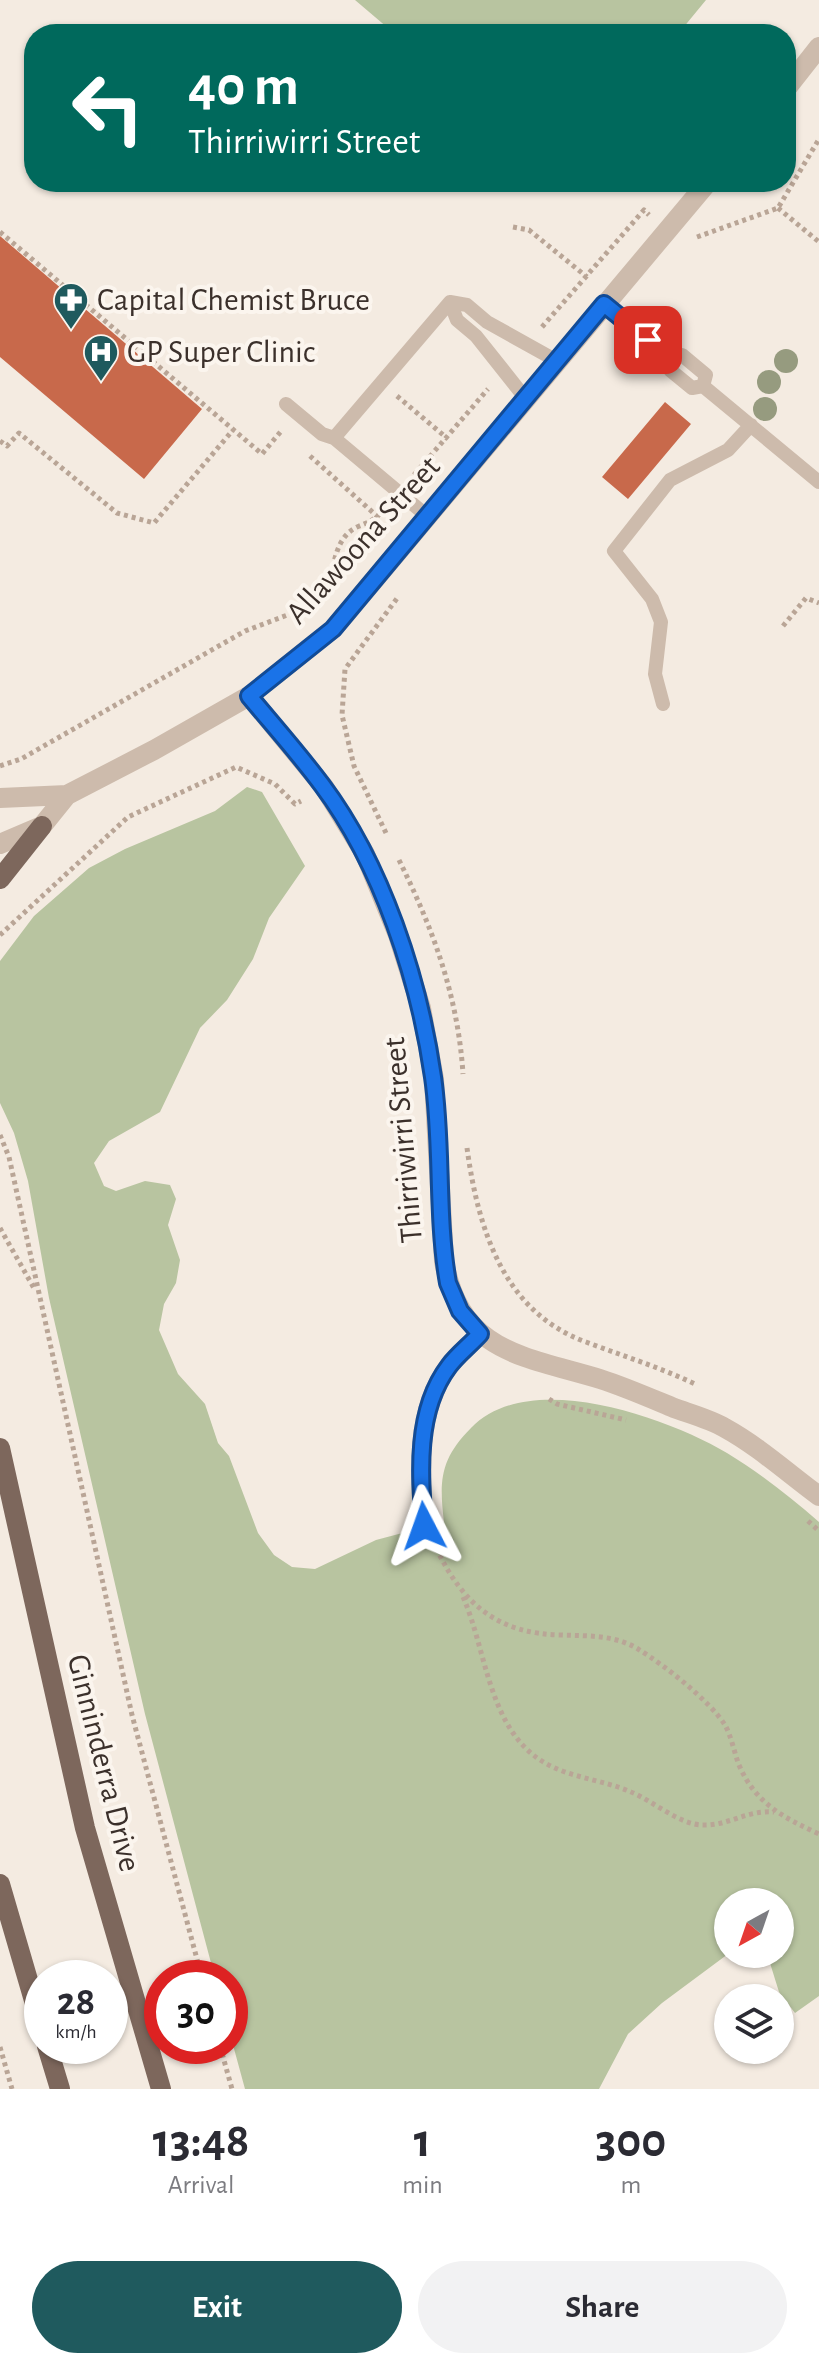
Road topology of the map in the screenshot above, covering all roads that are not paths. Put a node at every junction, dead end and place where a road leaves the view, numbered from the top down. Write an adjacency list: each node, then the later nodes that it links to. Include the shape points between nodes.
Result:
1 (819, 47): 2 (street)
2 (796, 76)
3 (699, 192): 4 (street, Allawoona Street)
4 (607, 300): 6 (street, Allawoona Street); 9 (lane, via 671,359 670,370 692,388 703,386)
5 (450, 302): 6 (lane, via 467,305); 7 (lane, via 457,320); 10 (lane)
6 (557, 361): 7 (street, Allawoona Street)
7 (526, 399): 12 (street, Allawoona Street)
8 (286, 404): 10 (lane)
9 (751, 425): 11 (lane); 14 (lane, via 728,450 670,480 614,551 652,599 661,622 655,674)
10 (334, 438): 12 (lane)
11 (819, 482)
12 (427, 516): 13 (street, Allawoona Street, via 333,629)
13 (249, 696): 15 (street, Allawoona Street); 20 (street, Thirriwirri Street, via 324,787 365,854 398,935 421,1008 434,1079 446,1272 460,1311)
14 (663, 704)
15 (67, 795): 16 (street, Allawoona Street); 17 (street, Allawoona Street)
16 (0, 798)
17 (42, 826): 18 (street, Allawoona Street); 19 (main road)
18 (0, 844)
19 (0, 879)
20 (480, 1334): 22 (street, Thirriwirri Street, via 519,1357 603,1380 725,1427); 23 (street, via 449,1366 424,1429)
21 (0, 1448): 28 (main road, Ginninderra Drive, via 85,1828)
22 (819, 1496)
23 (424, 1526)
24 (0, 1884): 25 (main road)
25 (24, 1966)
26 (52, 2064): 27 (main road)
27 (60, 2089)
28 (161, 2089)

